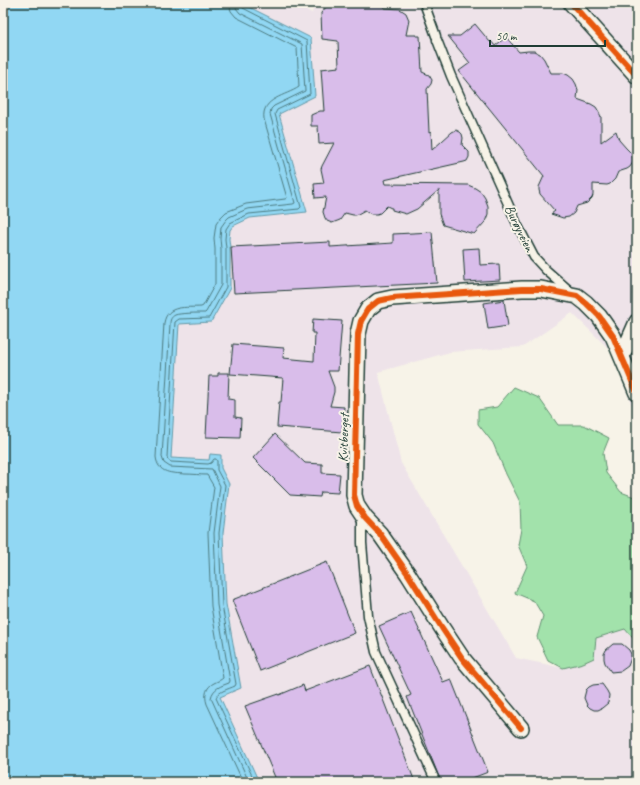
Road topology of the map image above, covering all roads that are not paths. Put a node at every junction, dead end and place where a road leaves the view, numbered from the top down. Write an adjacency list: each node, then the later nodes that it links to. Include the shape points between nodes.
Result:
1 (424, 3): 4 (lane, Burøyveien, via 451,76 534,257 564,287)
2 (571, 3): 3 (street)
3 (637, 76)
4 (577, 296): 6 (street, Burøyveien, via 600,316); 8 (street, Kvitberget, via 541,289 522,289 392,298 378,302 368,309 361,321 358,334 354,495)
5 (637, 322): 6 (street)
6 (622, 356): 7 (street, Burøyveien)
7 (637, 393)
8 (362, 513): 9 (street, Kvitberget, via 408,574 462,658); 10 (lane, via 368,616 376,652)
9 (521, 728)
10 (436, 782)

